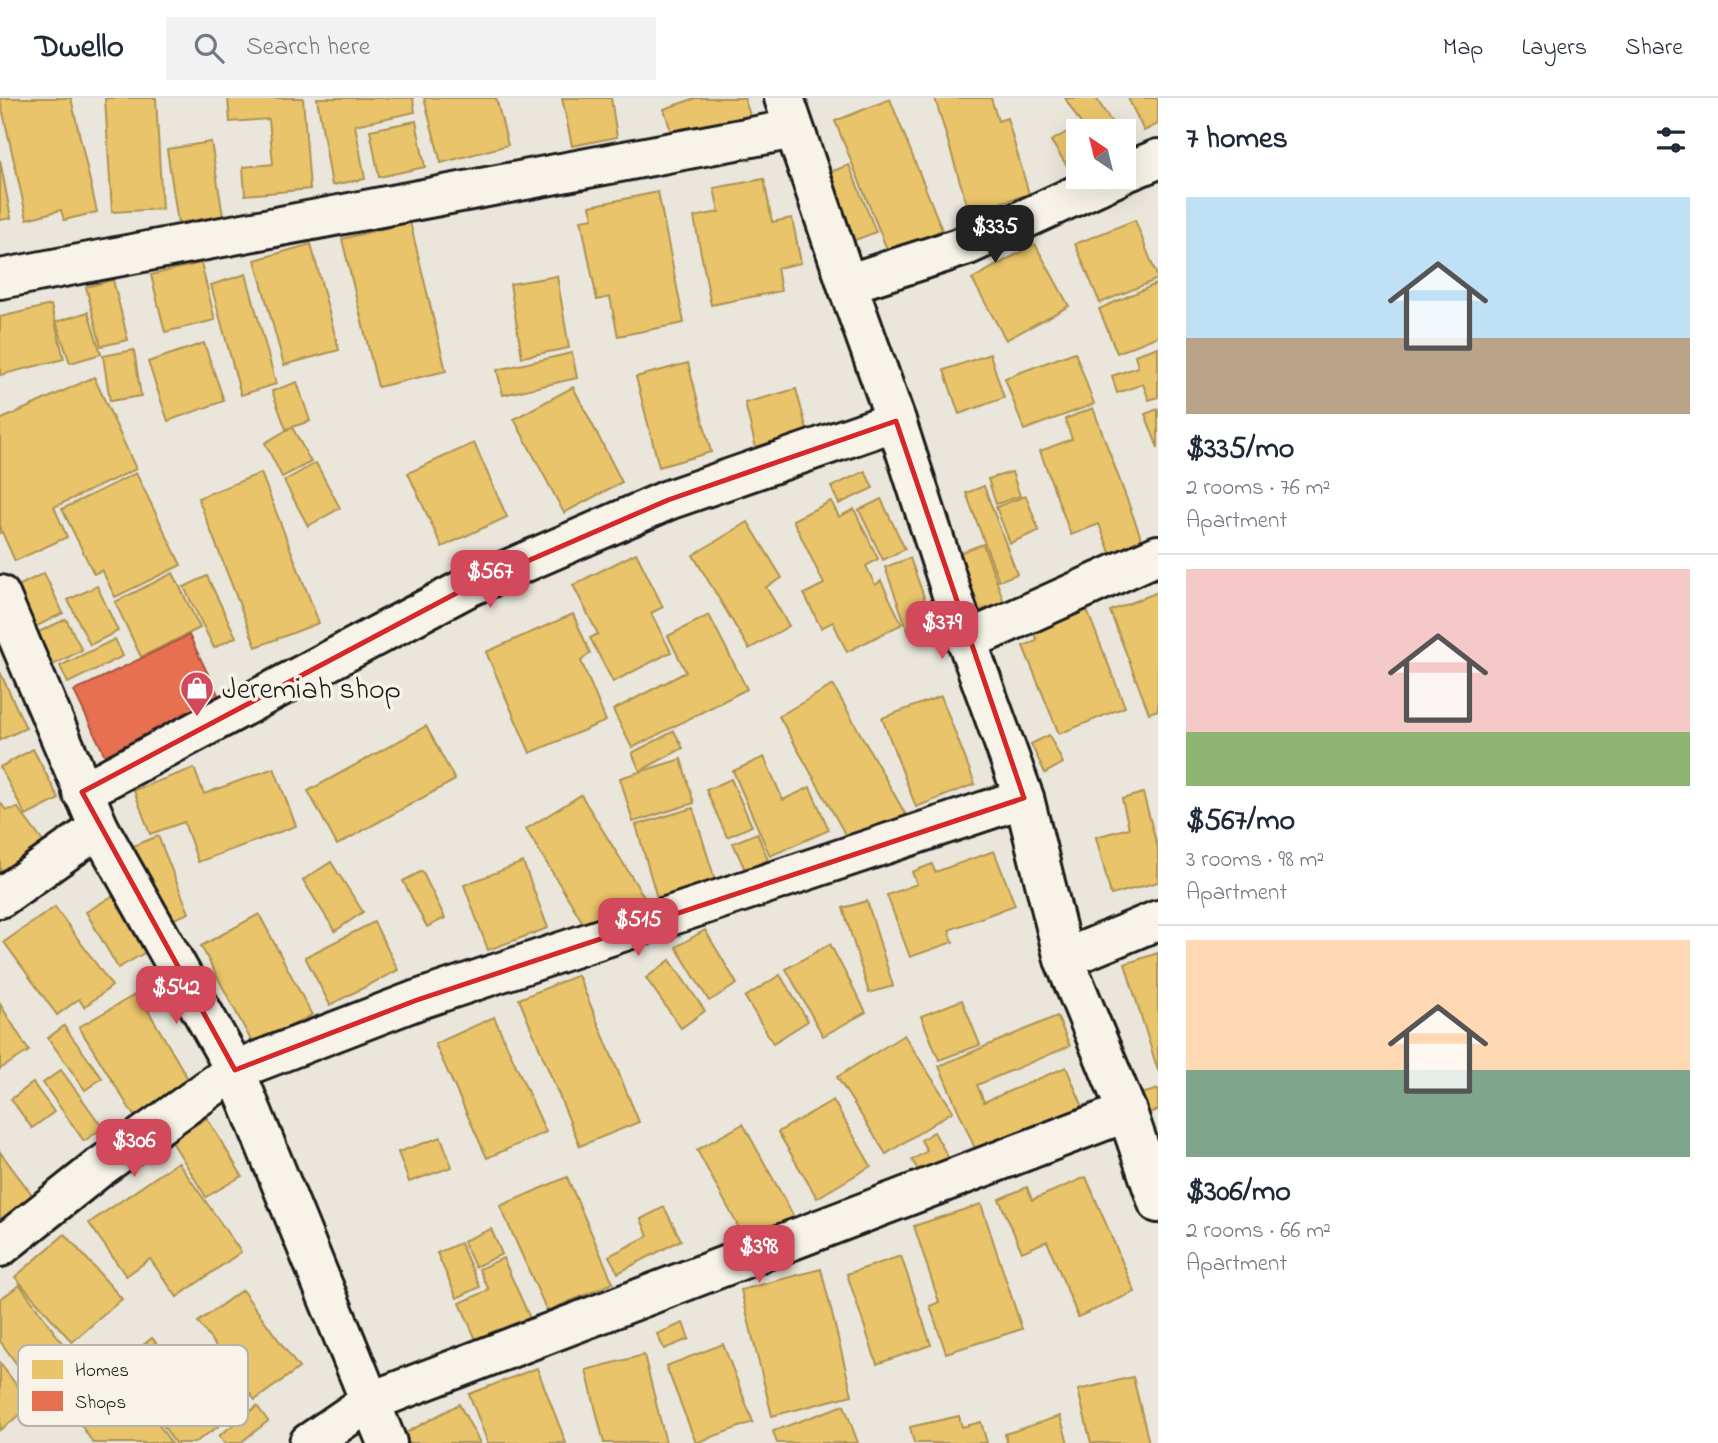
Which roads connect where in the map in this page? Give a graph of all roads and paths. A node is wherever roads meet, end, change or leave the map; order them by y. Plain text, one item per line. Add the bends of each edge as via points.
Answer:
1 (789, 113) edge
2 (1158, 159) edge
3 (1136, 168) edge
4 (1090, 189) edge
5 (0, 279) edge
6 (847, 285) junction
7 (896, 421) junction
8 (1158, 555) edge
9 (0, 594) edge
10 (967, 641) junction
11 (82, 792) junction
12 (1024, 798) junction
13 (99, 828) junction
14 (0, 898) edge
15 (1158, 920) edge
16 (1064, 959) junction
17 (235, 1070) junction
18 (1127, 1112) junction
19 (1158, 1203) edge
20 (0, 1247) edge
21 (369, 1402) junction
22 (309, 1443) edge
23 (387, 1443) edge

1 - 5 street
1 - 6 street
2 - 3 street
4 - 6 street via 968,245
6 - 7 street
7 - 10 street
7 - 11 street via 668,500 468,587
8 - 10 street
9 - 11 street
10 - 12 street
11 - 13 street
12 - 16 street
12 - 17 street via 417,1000
13 - 14 street
13 - 17 street
15 - 16 street
16 - 18 street
17 - 20 street via 99,1168
17 - 21 street
18 - 19 street
18 - 21 street
21 - 22 street
21 - 23 street

